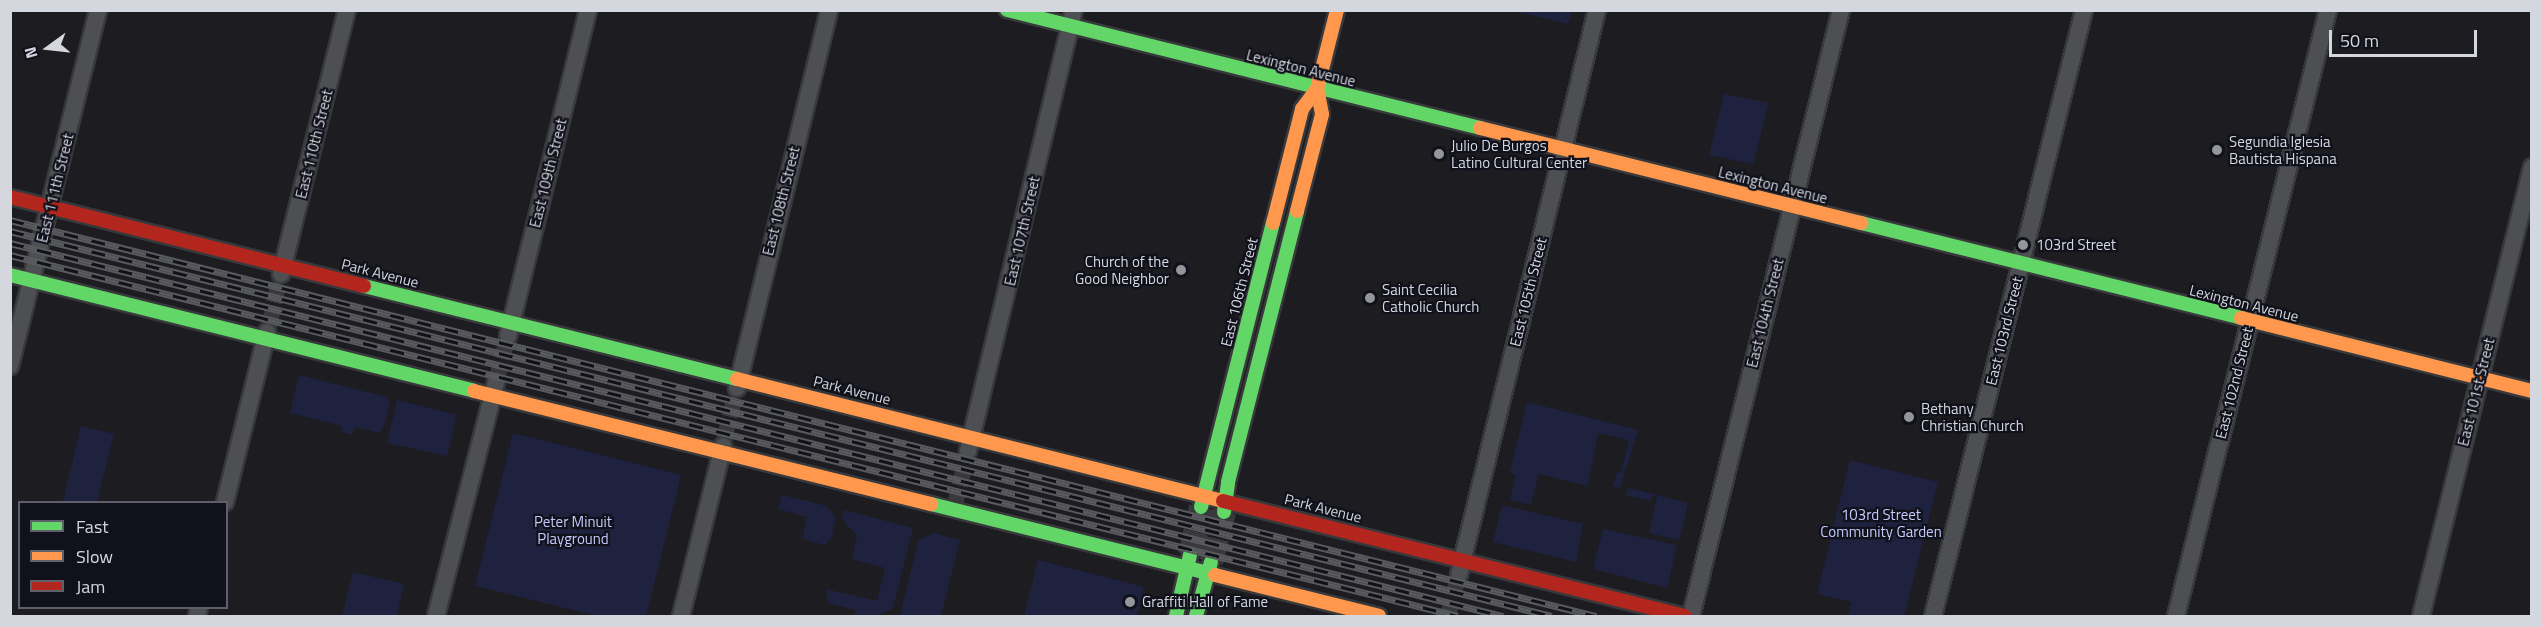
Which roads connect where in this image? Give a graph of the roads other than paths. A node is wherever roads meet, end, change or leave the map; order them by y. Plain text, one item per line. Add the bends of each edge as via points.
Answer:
1 (98, 10) edge
2 (347, 10) edge
3 (588, 10) edge
4 (829, 10) edge
5 (1007, 10) edge
6 (1337, 10) edge
7 (1598, 10) edge
8 (1841, 10) edge
9 (2084, 10) edge
10 (2328, 10) edge
11 (1071, 18) edge
12 (1317, 89) junction
13 (1562, 150) junction
14 (2532, 168) edge
15 (10, 197) edge
16 (1792, 206) junction
17 (50, 207) junction
18 (2021, 263) junction
19 (282, 272) junction
20 (10, 275) edge
21 (31, 280) junction
22 (2250, 322) junction
23 (509, 330) junction
24 (267, 332) junction
25 (10, 366) edge
26 (2479, 378) junction
27 (737, 386) junction
28 (494, 388) junction
29 (2532, 391) edge
30 (970, 444) junction
31 (723, 446) junction
32 (225, 501) edge
33 (1203, 501) junction
34 (1225, 506) junction
35 (1190, 555) tunnel mouth
36 (1460, 567) junction
37 (1209, 568) junction
38 (1187, 569) junction
39 (436, 616) edge
40 (681, 616) edge
41 (1176, 616) edge
42 (1196, 616) edge
43 (1379, 616) edge
44 (1685, 616) edge
45 (1691, 616) edge
46 (1933, 616) edge
47 (2176, 616) edge
48 (2421, 616) edge

1 - 17 street, East 111th Street
2 - 19 street, East 110th Street
3 - 23 street, East 109th Street
4 - 27 street, East 108th Street
5 - 11 main road, Lexington Avenue
6 - 12 main road, East 106th Street
7 - 13 street, East 105th Street
8 - 16 street, East 104th Street
9 - 18 street, East 103rd Street
10 - 22 street, East 102nd Street
11 - 12 main road, Lexington Avenue
11 - 30 street, East 107th Street
12 - 13 main road, Lexington Avenue
12 - 33 main road, East 106th Street via 1302,109
12 - 34 main road, East 106th Street via 1322,114
13 - 16 main road, Lexington Avenue
13 - 36 street, East 105th Street
14 - 26 street, East 101st Street
15 - 17 main road, Park Avenue
16 - 18 main road, Lexington Avenue
16 - 45 street, East 104th Street
17 - 19 main road, Park Avenue
17 - 21 street, East 111th Street
18 - 22 main road, Lexington Avenue
18 - 46 street, East 103rd Street
19 - 23 main road, Park Avenue
20 - 21 main road
21 - 24 main road
21 - 25 street, East 111th Street
22 - 26 main road, Lexington Avenue
22 - 47 street, East 102nd Street
23 - 27 main road, Park Avenue
24 - 28 main road
24 - 32 street
26 - 29 main road, Lexington Avenue
26 - 48 street, East 101st Street
27 - 30 main road, Park Avenue
28 - 31 main road
28 - 39 street
30 - 33 main road, Park Avenue
31 - 38 main road
31 - 40 street
33 - 34 main road, Park Avenue
34 - 36 main road, Park Avenue
35 - 38 main road
36 - 44 main road, Park Avenue
37 - 38 main road
37 - 42 main road
37 - 43 main road
38 - 41 main road

